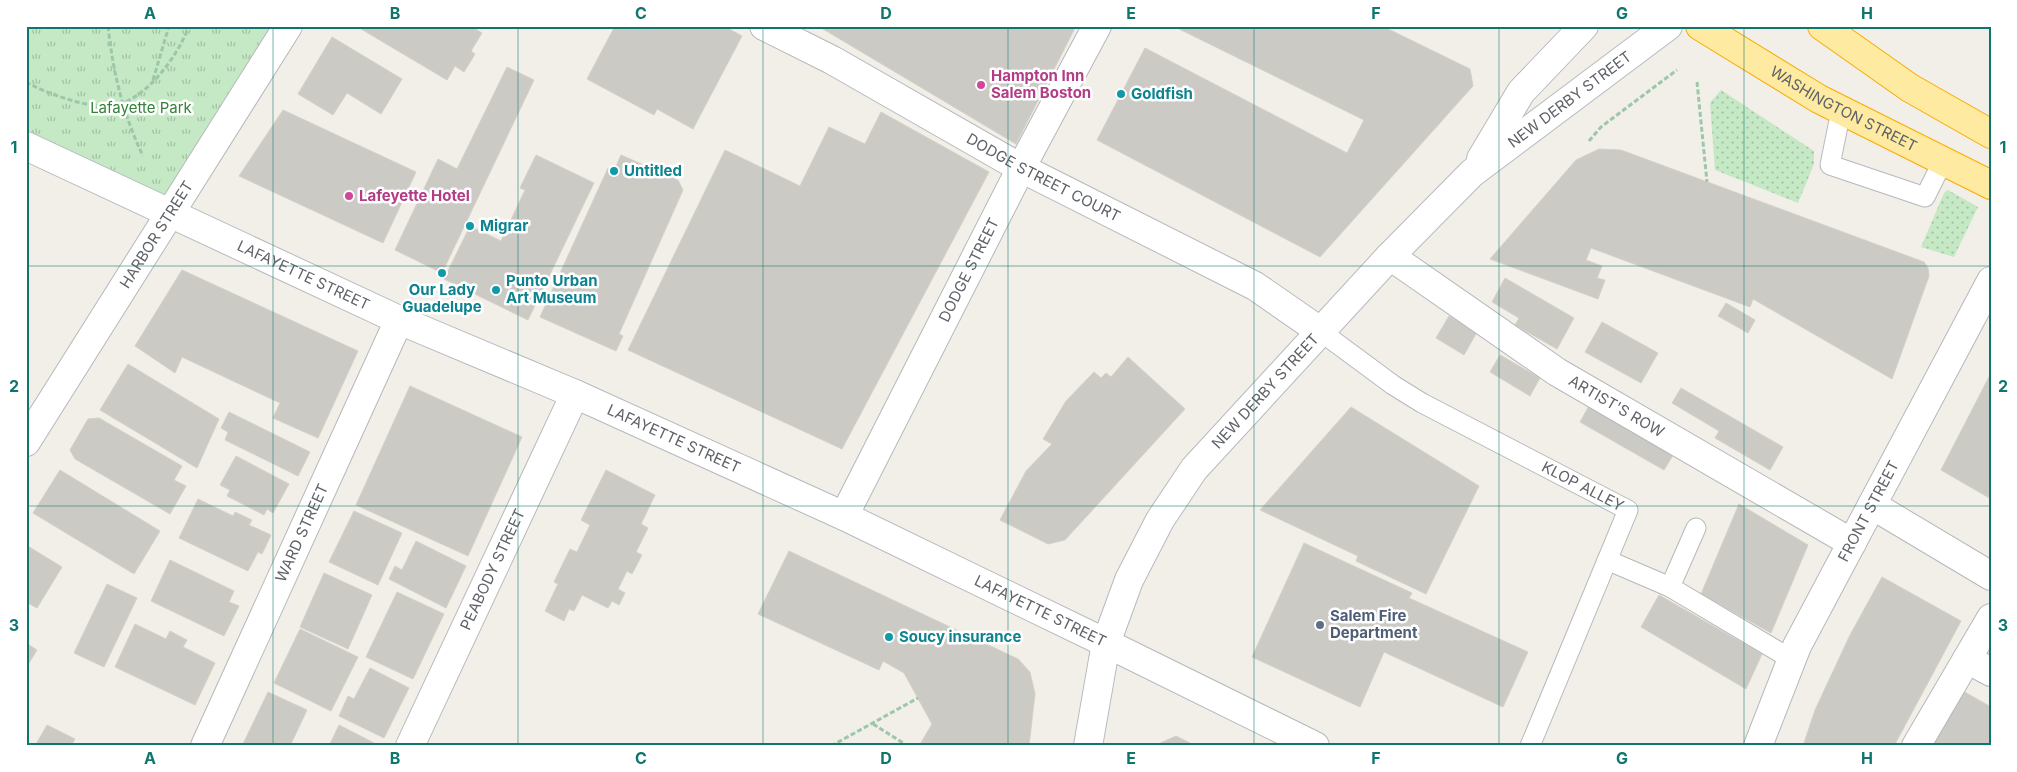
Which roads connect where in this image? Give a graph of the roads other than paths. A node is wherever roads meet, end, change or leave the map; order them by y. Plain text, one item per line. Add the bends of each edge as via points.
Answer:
1 (288, 26) edge
2 (764, 26) edge
3 (1098, 26) edge
4 (1584, 26) edge
5 (1668, 26) edge
6 (1700, 26) edge
7 (1822, 26) edge
8 (1841, 110) junction
9 (1991, 134) edge
10 (26, 146) edge
11 (1943, 161) junction
12 (1021, 168) junction
13 (1472, 173) junction
14 (1991, 185) edge
15 (170, 212) junction
16 (1390, 256) junction
17 (1991, 281) edge
18 (399, 320) junction
19 (1320, 331) junction
20 (575, 394) junction
21 (26, 442) edge
22 (1872, 504) junction
23 (844, 516) junction
24 (1696, 528) dead end
25 (1852, 543) junction
26 (1607, 560) junction
27 (1991, 576) edge
28 (1670, 587) junction
29 (1991, 618) edge
30 (1106, 643) junction
31 (1791, 659) junction
32 (1967, 659) junction
33 (1991, 672) edge
34 (205, 746) edge
35 (410, 746) edge
36 (1088, 746) edge
37 (1315, 746) edge
38 (1530, 746) edge
39 (1758, 746) edge
40 (1916, 746) edge

1 - 15 street, HARBOR STREET via 210,154
2 - 12 street, DODGE STREET COURT via 832,60
3 - 12 street, DODGE STREET
4 - 13 street, NEW DERBY STREET via 1521,92
5 - 13 street, NEW DERBY STREET
6 - 8 highway, WASHINGTON STREET
7 - 9 highway via 1910,88
8 - 11 highway, WASHINGTON STREET
8 - 11 lane via 1830,165 1925,197
10 - 15 street, LAFAYETTE STREET
11 - 14 highway, WASHINGTON STREET
12 - 19 street, DODGE STREET COURT via 1255,286
12 - 23 street, DODGE STREET
13 - 16 street, NEW DERBY STREET
15 - 18 street, LAFAYETTE STREET
15 - 21 street, HARBOR STREET
16 - 19 street, NEW DERBY STREET
16 - 25 street, ARTIST'S ROW via 1556,372
17 - 22 street, FRONT STREET
18 - 20 street, LAFAYETTE STREET
18 - 34 street, WARD STREET
19 - 26 lane, KLOP ALLEY via 1422,403 1628,510
19 - 30 street, NEW DERBY STREET via 1194,469 1160,520 1138,563
20 - 23 street, LAFAYETTE STREET
20 - 35 street, PEABODY STREET
22 - 25 street, FRONT STREET
22 - 27 street
23 - 30 street, LAFAYETTE STREET
24 - 28 lane
25 - 31 street, FRONT STREET
26 - 28 lane
26 - 38 lane, KLOP ALLEY
28 - 31 lane
29 - 32 street
30 - 36 street, NEW DERBY STREET
30 - 37 street, LAFAYETTE STREET
31 - 39 street, FRONT STREET
32 - 33 street
32 - 40 street

